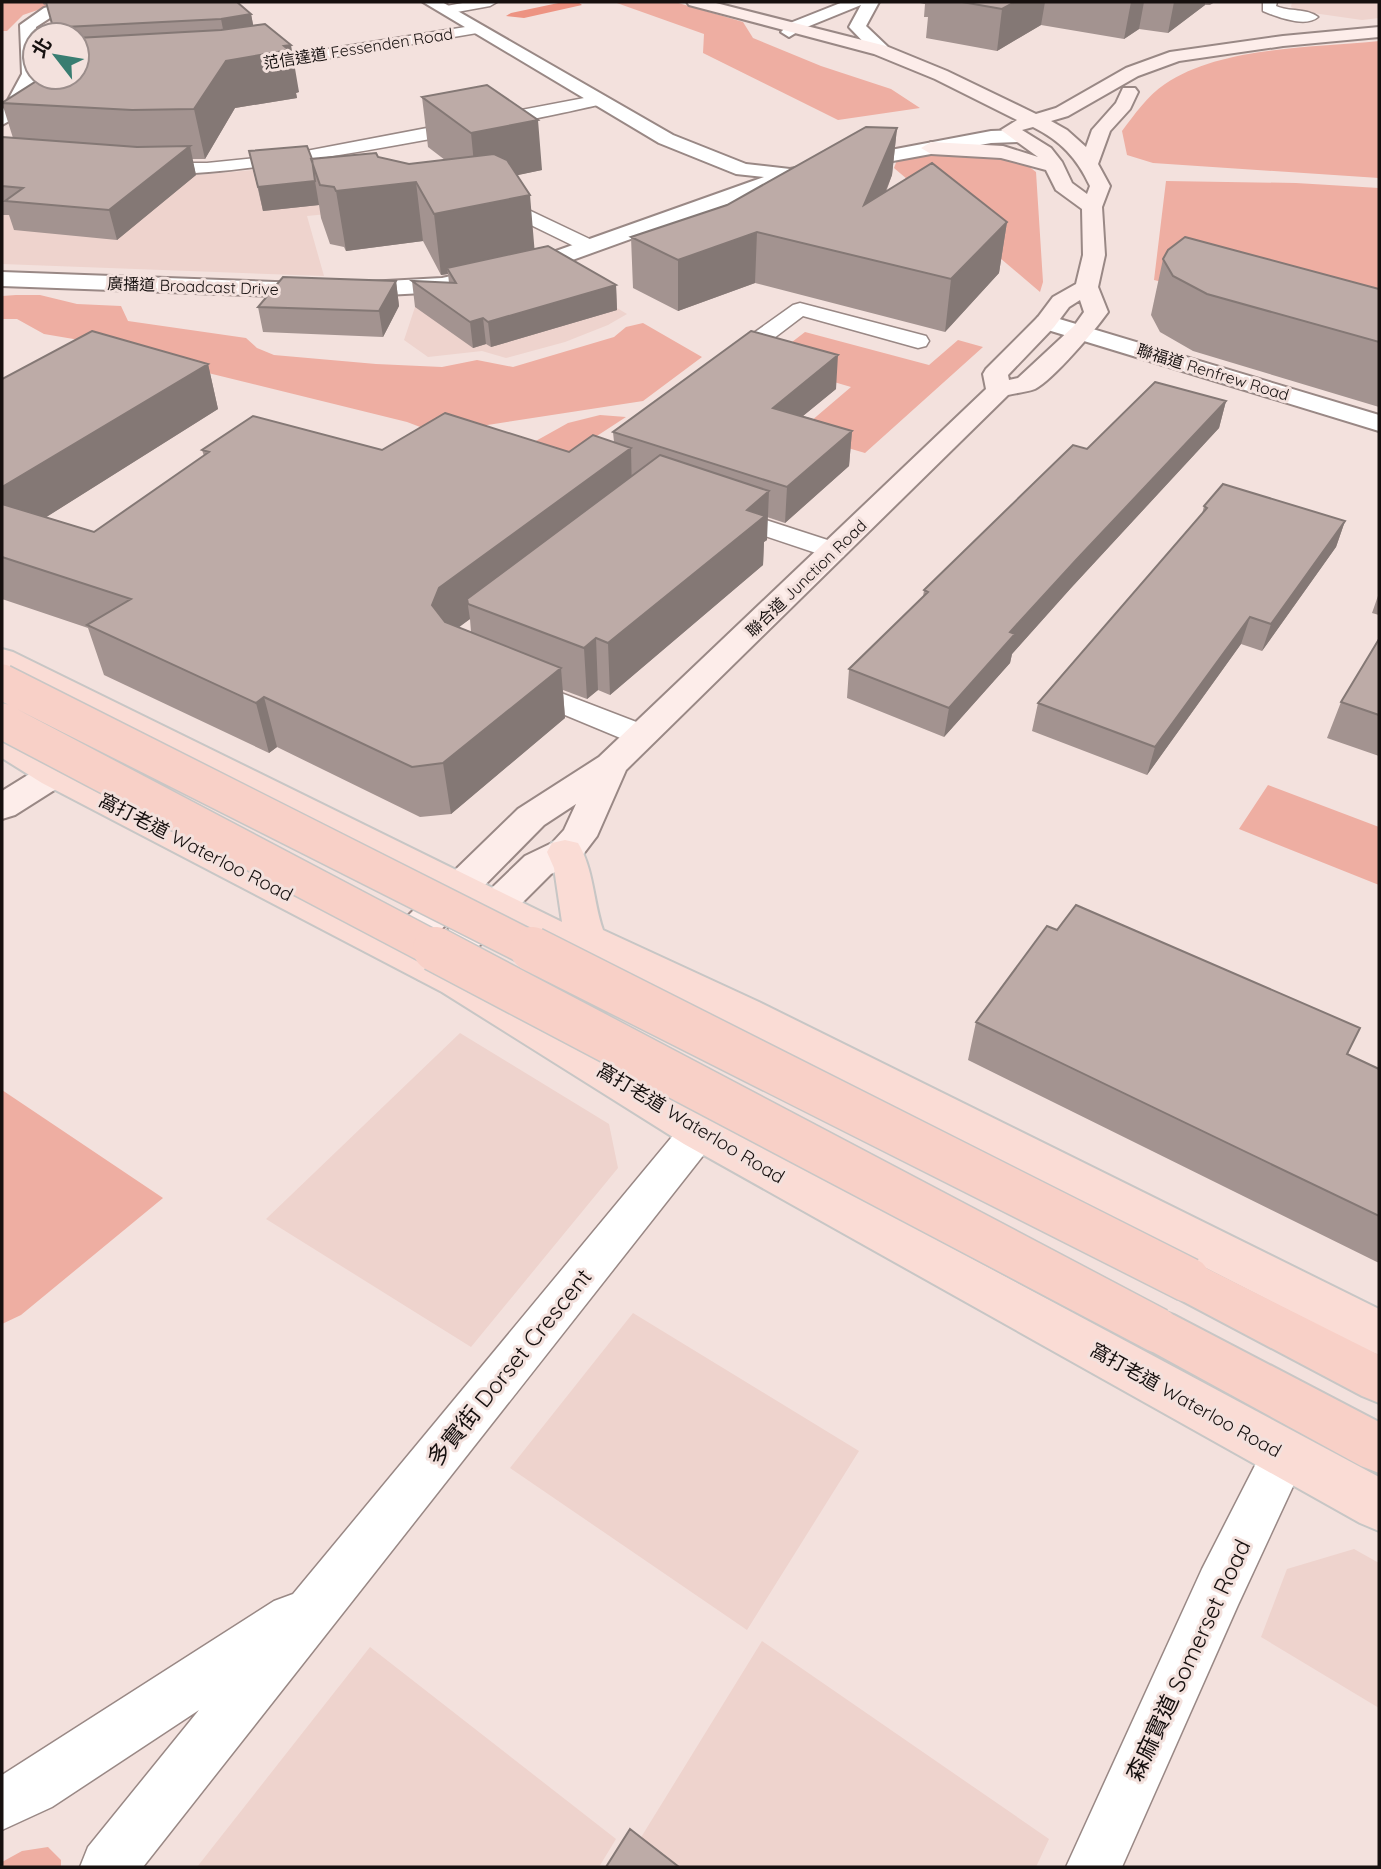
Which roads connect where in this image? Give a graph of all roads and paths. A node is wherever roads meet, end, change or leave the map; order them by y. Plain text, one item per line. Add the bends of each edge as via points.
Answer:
1 (83, 2) edge
2 (489, 2) edge
3 (695, 2) edge
4 (856, 2) edge
5 (871, 2) edge
6 (1270, 2) edge
7 (439, 6) edge
8 (1311, 17) dead end
9 (478, 29) junction
10 (793, 29) junction
11 (1379, 32) edge
12 (881, 50) junction
13 (1205, 54) junction
14 (230, 69) edge
15 (1102, 89) junction
16 (1129, 92) junction
17 (1021, 94) dead end
18 (1050, 96) dead end
19 (600, 100) junction
20 (965, 104) junction
21 (2, 120) edge
22 (1043, 126) junction
23 (1006, 134) junction
24 (931, 148) junction
25 (1090, 162) junction
26 (129, 168) edge
27 (1059, 176) junction
28 (745, 180) junction
29 (493, 199) edge
30 (1092, 207) junction
31 (589, 246) junction
32 (2, 279) edge
33 (1087, 287) junction
34 (1046, 322) junction
35 (1082, 331) junction
36 (918, 341) dead end
37 (713, 373) edge
38 (999, 390) junction
39 (1379, 423) edge
40 (706, 508) edge
41 (834, 551) junction
42 (2, 659) edge
43 (501, 679) edge
44 (2, 682) edge
45 (80, 698) junction
46 (131, 725) junction
47 (641, 735) junction
48 (3, 740) edge
49 (611, 765) junction
50 (54, 775) junction
51 (2, 807) edge
52 (565, 852) junction
53 (458, 888) junction
54 (497, 907) junction
55 (587, 939) junction
56 (397, 950) junction
57 (432, 969) junction
58 (745, 1013) junction
59 (657, 1104) junction
60 (699, 1132) junction
61 (1379, 1333) edge
62 (1379, 1380) edge
63 (1379, 1448) edge
64 (1285, 1454) junction
65 (1379, 1505) edge
66 (318, 1602) junction
67 (2, 1803) edge
68 (108, 1867) edge
69 (1094, 1867) edge

1 - 21 street via 50,11 27,25 31,74 36,81
2 - 7 street
3 - 10 main road
4 - 10 street
5 - 12 street via 857,27
6 - 8 street via 1268,8 1281,14
7 - 9 street
9 - 14 street, 范信達道 Fessenden Road
9 - 19 street
10 - 12 main road
10 - 20 main road via 871,59
11 - 13 main road
12 - 20 main road
13 - 15 main road via 1153,63
13 - 16 main road via 1150,76
15 - 18 main road
15 - 22 main road
16 - 22 main road via 1075,122
16 - 25 main road via 1124,105 1101,130
17 - 20 main road
19 - 26 street via 285,160 207,168
19 - 28 street
20 - 22 main road
20 - 23 main road
20 - 24 main road via 953,134
22 - 23 main road
22 - 25 main road via 1078,147
23 - 24 street, 廣播道 Broadcast Drive
23 - 27 main road via 1044,152
24 - 27 main road via 1003,152 1038,163
24 - 28 street, 廣播道 Broadcast Drive
25 - 30 main road, 聯合道 Junction Road via 1100,186
27 - 30 main road via 1063,186
28 - 31 street, 廣播道 Broadcast Drive
29 - 31 street
30 - 33 main road, 聯合道 Junction Road via 1094,255
31 - 32 street, 廣播道 Broadcast Drive via 478,279 372,291
33 - 34 main road, 聯合道 Junction Road via 1061,302
33 - 35 main road, 聯合道 Junction Road via 1096,312
34 - 35 street, 聯福道 Renfrew Road
34 - 38 main road, 聯合道 Junction Road via 995,374
35 - 38 main road, 聯合道 Junction Road via 1027,383
35 - 39 street, 聯福道 Renfrew Road
36 - 37 street via 800,309
38 - 41 main road, 聯合道 Junction Road
40 - 41 street
41 - 47 main road, 聯合道 Junction Road
42 - 45 main road
43 - 47 street
44 - 62 highway, bridge
45 - 46 main road
45 - 48 main road
46 - 50 main road
46 - 53 main road
47 - 49 main road, 聯合道 Junction Road
48 - 50 main road, 窩打老道 Waterloo Road
48 - 63 highway, 窩打老道 Waterloo Road, bridge
49 - 52 main road, 聯合道 Junction Road via 579,836
49 - 53 main road, 聯合道 Junction Road via 531,817
50 - 51 main road
50 - 56 main road, 窩打老道 Waterloo Road
52 - 54 main road, 聯合道 Junction Road via 538,865
52 - 55 main road
53 - 54 main road
53 - 56 main road, 聯合道 Junction Road
54 - 55 main road via 552,934
54 - 57 main road, 聯合道 Junction Road
55 - 58 main road
56 - 57 main road, 窩打老道 Waterloo Road
57 - 59 main road, 窩打老道 Waterloo Road
58 - 59 main road via 677,1028 659,1045
58 - 61 main road
59 - 60 main road, 窩打老道 Waterloo Road
60 - 64 main road, 窩打老道 Waterloo Road
60 - 66 street, 多實街 Dorset Crescent
64 - 65 main road, 窩打老道 Waterloo Road
64 - 69 street, 森麻實道 Somerset Road
66 - 67 street, 多實街 Dorset Crescent via 33,1788
66 - 68 street, 多實街 Dorset Crescent

